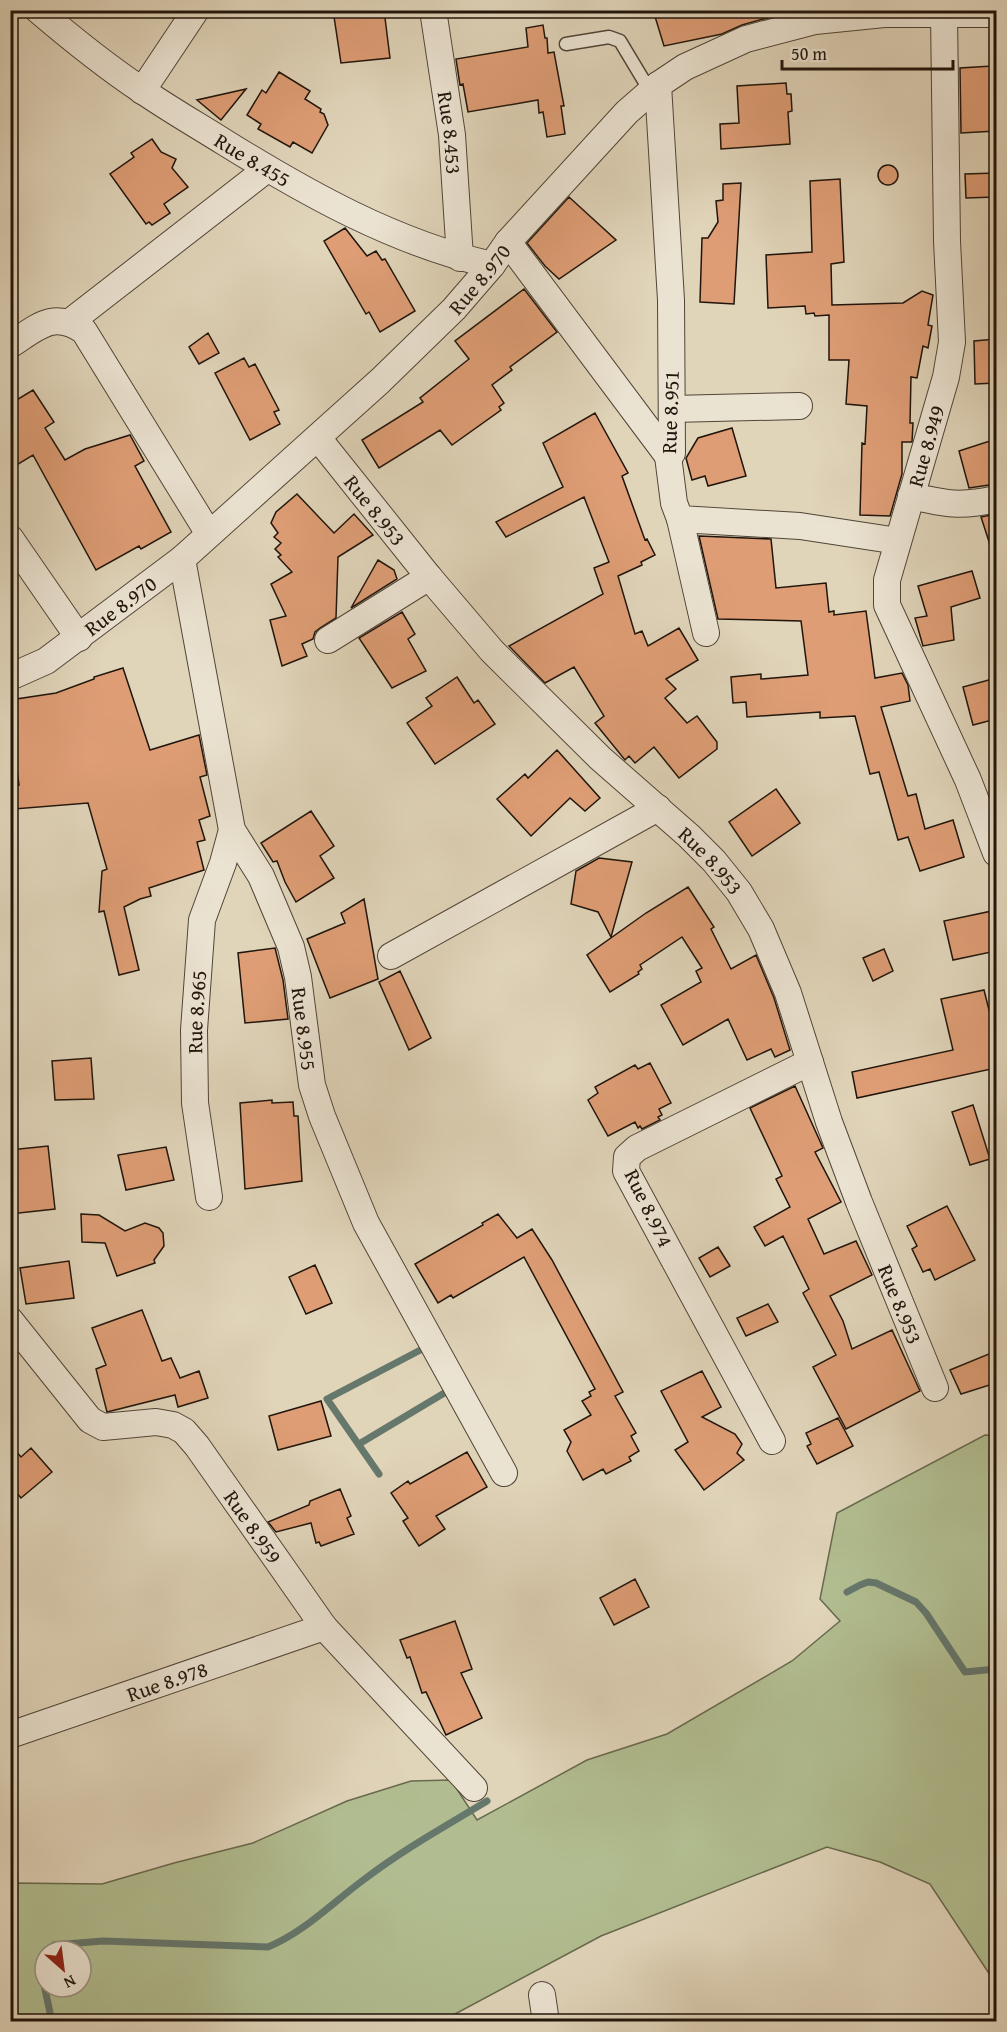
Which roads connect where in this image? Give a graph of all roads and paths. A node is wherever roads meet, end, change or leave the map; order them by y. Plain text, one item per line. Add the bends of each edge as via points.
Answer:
1 (38, 10) edge
2 (196, 10) edge
3 (433, 10) edge
4 (883, 12) edge
5 (944, 14) junction
6 (996, 14) edge
7 (566, 44) dead end
8 (654, 88) junction
9 (142, 91) junction
10 (267, 169) junction
11 (508, 242) junction
12 (460, 258) junction
13 (492, 265) junction
14 (70, 322) junction
15 (10, 345) edge
16 (799, 406) dead end
17 (672, 409) junction
18 (318, 438) junction
19 (668, 456) junction
20 (911, 496) junction
21 (996, 499) edge
22 (680, 519) junction
23 (209, 534) junction
24 (10, 538) edge
25 (898, 541) junction
26 (182, 559) junction
27 (429, 577) junction
28 (706, 633) dead end
29 (79, 638) junction
30 (328, 640) dead end
31 (10, 677) edge
32 (658, 808) junction
33 (231, 830) junction
34 (996, 853) edge
35 (391, 956) dead end
36 (810, 1062) junction
37 (209, 1197) dead end
38 (10, 1320) edge
39 (935, 1388) dead end
40 (772, 1441) dead end
41 (504, 1473) dead end
42 (324, 1627) junction
43 (10, 1735) edge
44 (474, 1788) dead end
45 (542, 1995) dead end
46 (546, 2022) edge

1 - 9 street, Rue 8.455
2 - 9 street
3 - 12 street, Rue 8.453 via 452,135
4 - 5 street, Rue 8.970
4 - 8 street, Rue 8.970 via 815,21 746,39 685,67
5 - 6 street, Rue 8.970
5 - 20 street, Rue 8.949 via 952,342 946,377
7 - 8 lane via 609,37 620,41
8 - 11 street, Rue 8.970 via 627,112
8 - 17 street, Rue 8.951 via 670,300
9 - 10 street, Rue 8.455
10 - 12 street, Rue 8.455 via 355,217
10 - 14 street
11 - 13 street, Rue 8.970
11 - 19 street
12 - 13 street, Rue 8.455
13 - 18 street, Rue 8.970 via 454,309
14 - 15 street via 42,325
14 - 23 street via 84,331
16 - 17 street
17 - 19 street, Rue 8.951 via 672,453
18 - 23 street, Rue 8.970
18 - 27 street, Rue 8.953
19 - 22 street, Rue 8.951
20 - 21 street via 971,505
20 - 25 street, Rue 8.949
22 - 25 street via 800,525
22 - 28 street, Rue 8.951
23 - 26 street, Rue 8.970
24 - 29 street
25 - 34 street, Rue 8.949 via 887,580 887,605 968,780
26 - 29 street, Rue 8.970
26 - 33 street, Rue 8.955
27 - 30 street
27 - 32 street, Rue 8.953 via 492,651 600,758
29 - 31 street, Rue 8.970 via 46,661
32 - 35 street
32 - 36 street, Rue 8.953 via 714,861 745,901 788,993
33 - 37 street, Rue 8.965 via 202,920 194,1030 195,1103
33 - 41 street, Rue 8.955 via 261,876 291,947 312,1085 366,1223
36 - 39 street, Rue 8.953 via 859,1202
36 - 40 street, Rue 8.974 via 637,1148 627,1157 626,1171
38 - 42 street, Rue 8.959 via 90,1420 103,1427 156,1422 184,1431
42 - 43 street, Rue 8.978
42 - 44 street, Rue 8.959
45 - 46 street

